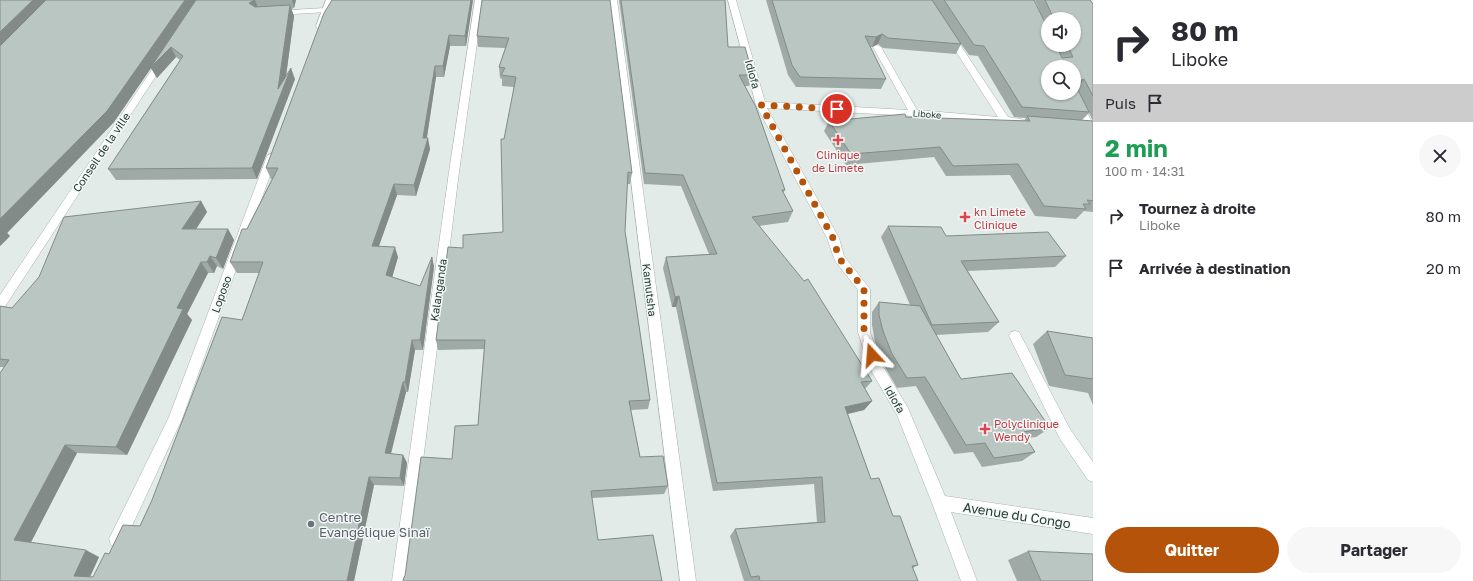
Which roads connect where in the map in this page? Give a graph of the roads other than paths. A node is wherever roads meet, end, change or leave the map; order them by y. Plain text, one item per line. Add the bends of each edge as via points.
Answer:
1 (479, 0) edge
2 (613, 0) edge
3 (730, 1) edge
4 (328, 5) edge
5 (266, 13) edge
6 (944, 27) edge
7 (315, 39) edge
8 (877, 47) edge
9 (167, 53) edge
10 (1076, 100) edge
11 (761, 105) junction
12 (914, 113) junction
13 (1005, 120) junction
14 (1028, 122) edge
15 (1088, 128) edge
16 (277, 141) edge
17 (0, 305) edge
18 (1015, 336) dead end
19 (1093, 475) edge
20 (940, 503) junction
21 (1093, 526) edge
22 (110, 553) edge
23 (400, 581) edge
24 (688, 581) edge
25 (969, 581) edge

1 - 23 street, Kalanganda
2 - 24 street, Kamutsha
3 - 11 street, Idiofa
4 - 5 street
4 - 7 street
6 - 13 street
8 - 12 street
9 - 17 street, Conseil de la ville
10 - 15 street
11 - 12 street, Liboke
11 - 20 street, Idiofa via 833,238 839,258 864,289 864,332 876,367 903,412
12 - 13 street, Liboke
13 - 14 street, Liboke
16 - 22 street, Loposo via 175,419
18 - 19 street via 1065,434
20 - 21 street, Avenue du Congo
20 - 25 street, Idiofa

